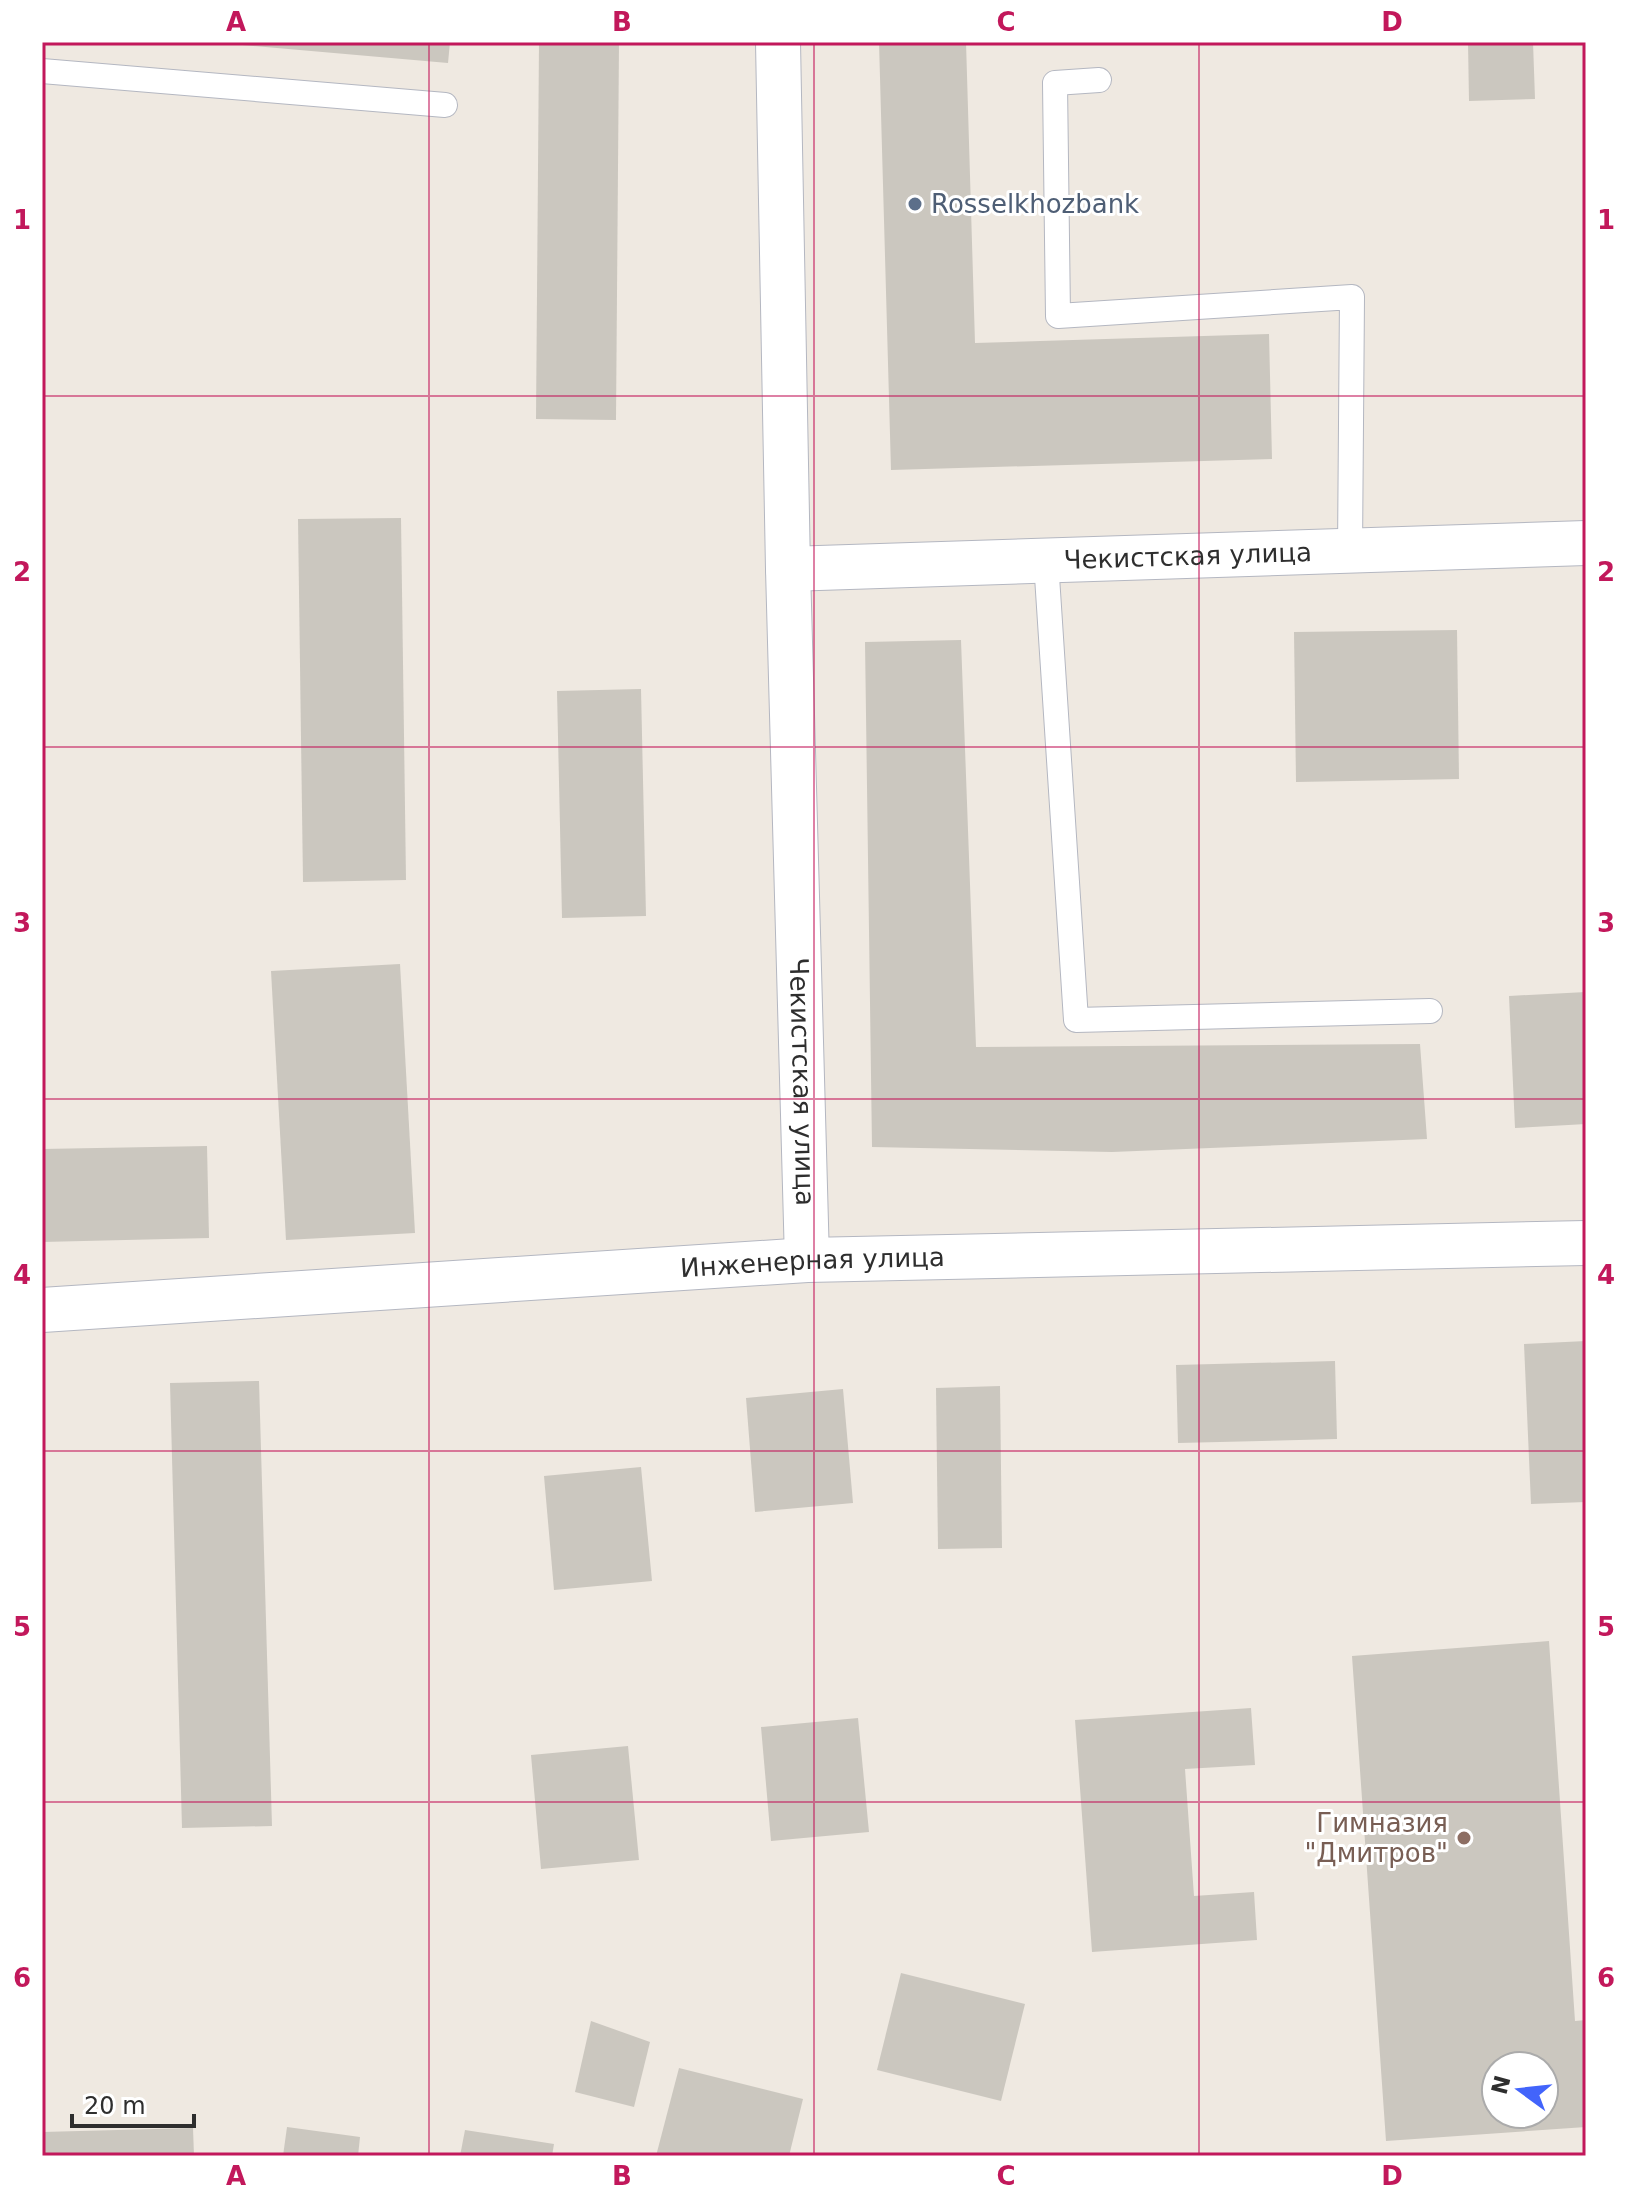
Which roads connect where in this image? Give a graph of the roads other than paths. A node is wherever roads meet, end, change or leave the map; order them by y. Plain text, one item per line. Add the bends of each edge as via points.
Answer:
1 (778, 42) edge
2 (42, 71) edge
3 (1099, 80) dead end
4 (445, 105) dead end
5 (1586, 543) edge
6 (1350, 551) junction
7 (1046, 561) junction
8 (788, 569) junction
9 (1430, 1011) dead end
10 (1586, 1243) edge
11 (807, 1260) junction
12 (42, 1310) edge

1 - 8 street, Чекистская улица
2 - 4 lane
3 - 6 lane via 1055,83 1058,316 1352,297
5 - 6 street, Чекистская улица
6 - 7 street, Чекистская улица
7 - 8 street, Чекистская улица
7 - 9 lane via 1076,1020
8 - 11 street, Чекистская улица
10 - 11 street, Инженерная улица
11 - 12 street, Инженерная улица

